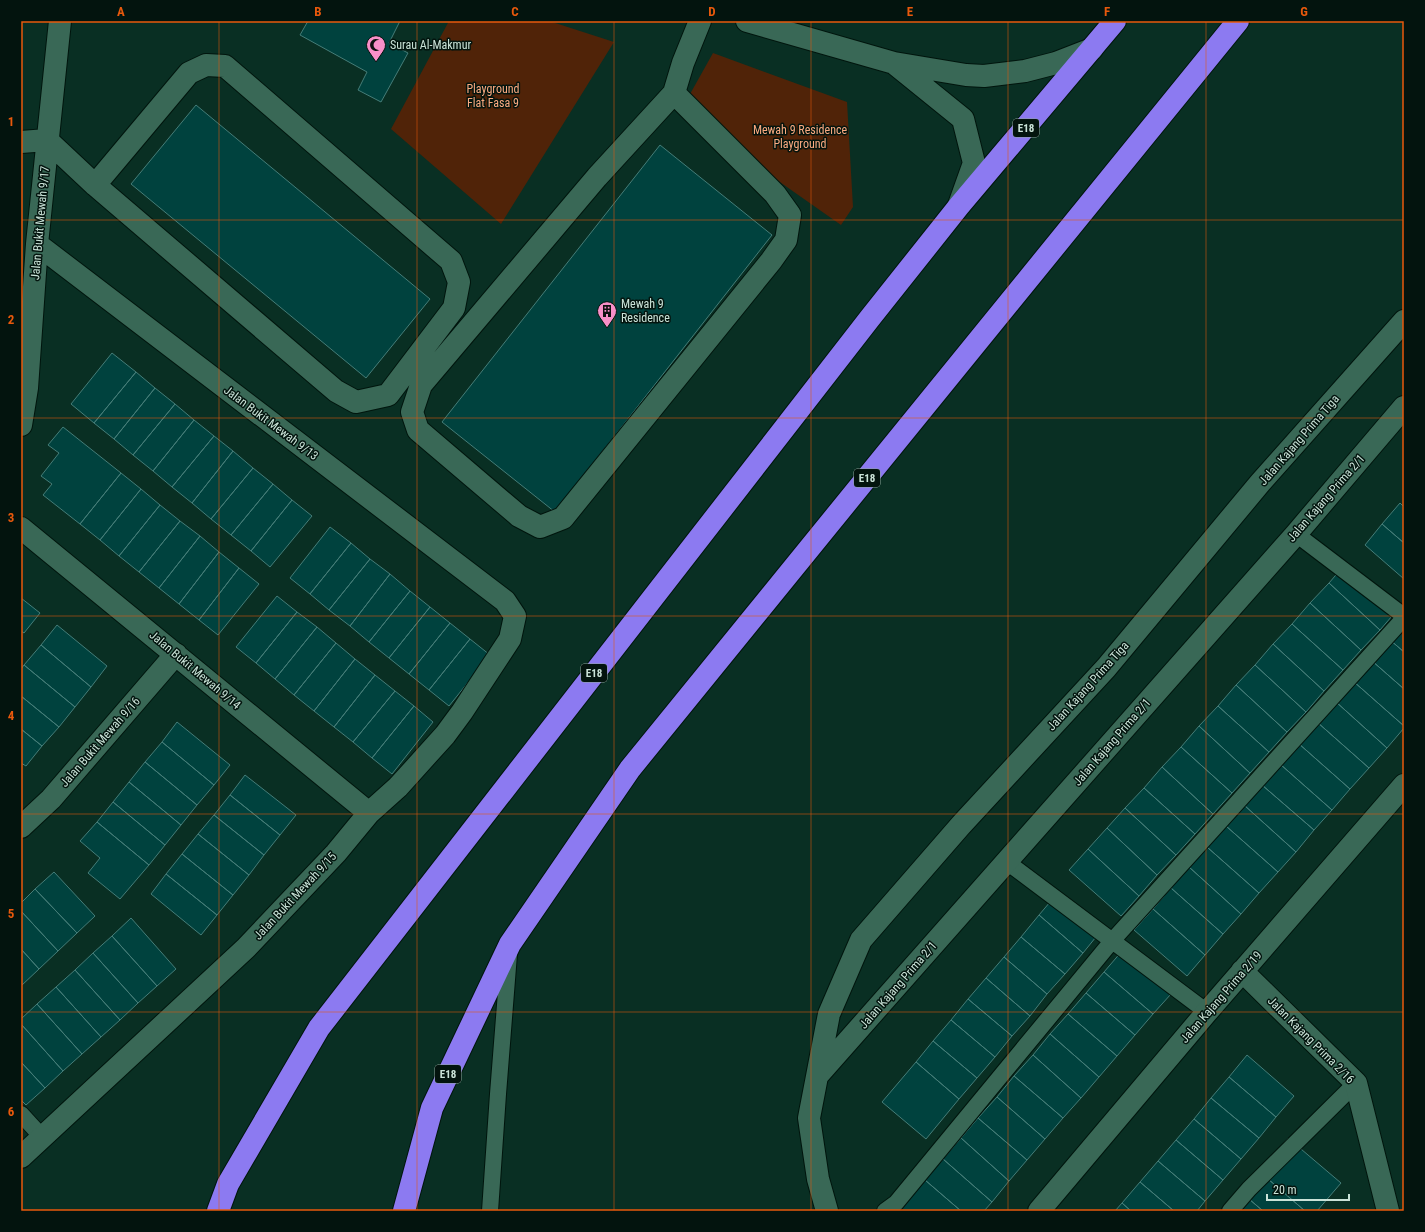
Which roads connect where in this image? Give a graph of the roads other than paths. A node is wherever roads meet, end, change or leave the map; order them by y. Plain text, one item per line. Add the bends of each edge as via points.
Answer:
1 (60, 21) edge
2 (700, 21) edge
3 (747, 21) edge
4 (1115, 21) edge
5 (1238, 21) edge
6 (1092, 49) junction
7 (894, 63) junction
8 (674, 93) junction
9 (47, 140) junction
10 (21, 142) edge
11 (95, 185) junction
12 (959, 206) junction
13 (38, 244) junction
14 (1404, 321) edge
15 (1404, 407) edge
16 (21, 425) edge
17 (21, 528) edge
18 (1296, 534) junction
19 (505, 601) joint
20 (1404, 617) edge
21 (176, 654) junction
22 (1404, 784) edge
23 (369, 813) junction
24 (21, 827) edge
25 (1007, 862) junction
26 (1112, 941) junction
27 (510, 944) junction
28 (1242, 971) junction
29 (1207, 1012) junction
30 (818, 1075) junction
31 (1356, 1083) junction
32 (21, 1114) edge
33 (42, 1137) junction
34 (21, 1157) edge
35 (1384, 1208) edge
36 (218, 1211) edge
37 (404, 1211) edge
38 (490, 1211) edge
39 (827, 1211) edge
40 (885, 1211) edge
41 (1040, 1211) edge
42 (1230, 1211) edge

1 - 9 street, Jalan Bukit Mewah 9/17
2 - 8 street
3 - 7 street
4 - 6 highway, E18
5 - 27 highway, E18 via 630,769
6 - 7 street via 1056,63 1025,71 984,76
6 - 12 highway, E18
7 - 12 street via 963,119 974,163
8 - 8 street via 775,194 790,215 786,240 772,261 562,518 540,527 519,516 418,430 412,412 421,385 597,177
9 - 10 street
9 - 11 street
9 - 13 street, Jalan Bukit Mewah 9/17
11 - 11 street via 336,391 356,402 388,395 454,308 459,282 451,261 225,66 206,65 189,73
12 - 36 highway, E18 via 319,1028 228,1184
13 - 16 street, Jalan Bukit Mewah 9/17 via 27,388
13 - 19 street, Jalan Bukit Mewah 9/13
14 - 30 street, Jalan Kajang Prima Tiga via 1260,483 1106,668 961,825 861,940 829,1014
15 - 18 street, Jalan Kajang Prima 2/1
17 - 21 street, Jalan Bukit Mewah 9/14
18 - 20 lane
18 - 25 street, Jalan Kajang Prima 2/1
19 - 23 street, Jalan Bukit Mewah 9/15 via 515,616 510,639 445,734 398,788
20 - 26 lane
21 - 23 street, Jalan Bukit Mewah 9/14
21 - 24 street, Jalan Bukit Mewah 9/16 via 51,799
22 - 28 street, Jalan Kajang Prima 2/19
23 - 33 street, Jalan Bukit Mewah 9/15 via 336,853 246,948
25 - 26 lane
25 - 30 street, Jalan Kajang Prima 2/1
26 - 29 lane
26 - 40 lane via 896,1203
27 - 37 highway, E18 via 432,1108
27 - 38 lane
28 - 29 street, Jalan Kajang Prima 2/19
28 - 31 street, Jalan Kajang Prima 2/16
29 - 41 street, Jalan Kajang Prima 2/19
30 - 39 street via 809,1118 818,1178
31 - 35 street, Jalan Kajang Prima 2/16
31 - 42 lane
32 - 33 lane
33 - 34 street, Jalan Bukit Mewah 9/15

